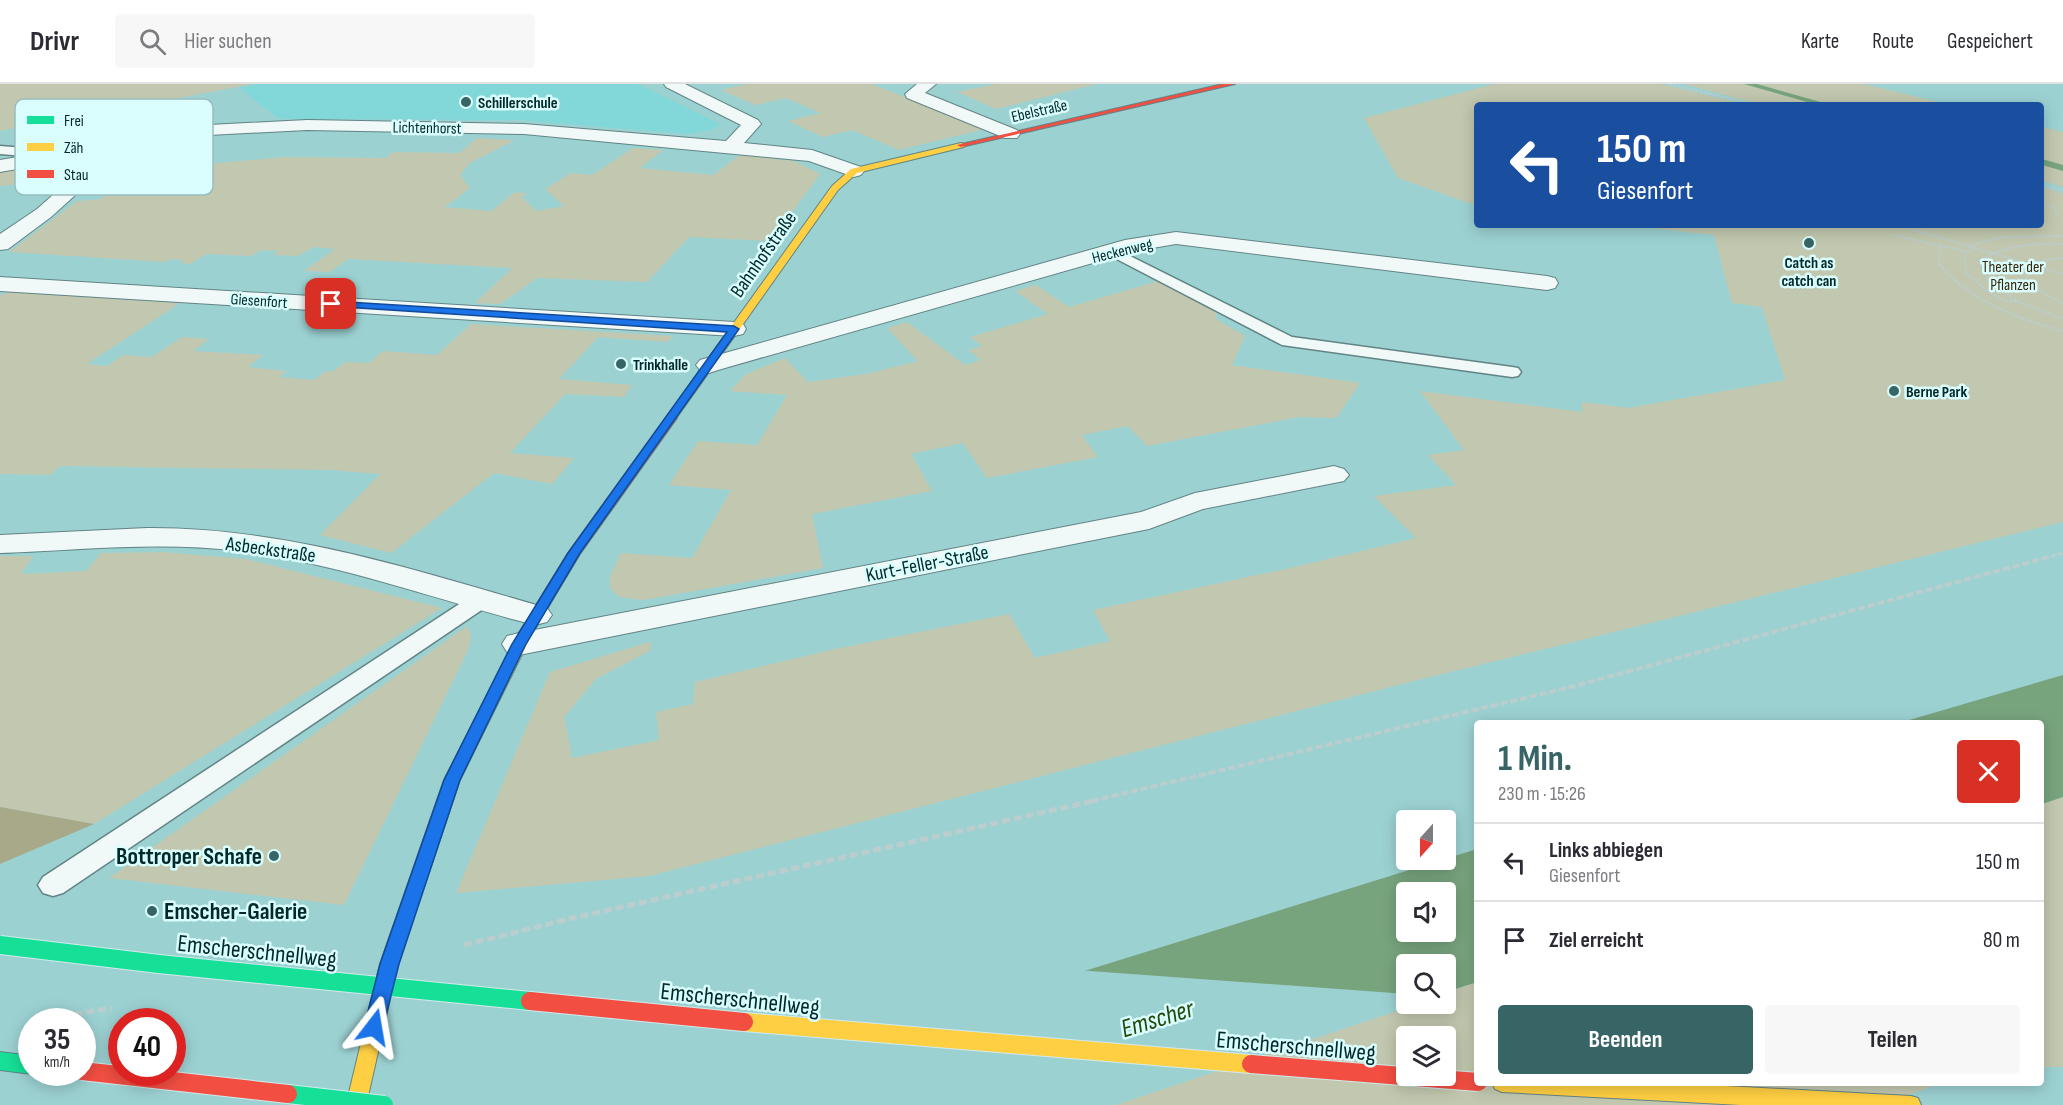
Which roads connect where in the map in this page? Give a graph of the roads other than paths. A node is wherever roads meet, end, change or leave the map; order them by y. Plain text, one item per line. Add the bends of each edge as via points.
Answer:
1 (672, 84) edge
2 (928, 84) edge
3 (1232, 84) edge
4 (213, 130) edge
5 (1011, 134) junction
6 (732, 146) junction
7 (0, 150) edge
8 (15, 151) edge
9 (15, 163) edge
10 (0, 166) edge
11 (854, 171) junction
12 (64, 195) edge
13 (0, 244) edge
14 (1112, 251) junction
15 (1547, 283) dead end
16 (0, 284) edge
17 (734, 329) junction
18 (709, 365) junction
19 (1512, 372) dead end
20 (1334, 475) dead end
21 (0, 544) edge
22 (481, 600) junction
23 (535, 615) junction
24 (519, 644) junction
25 (53, 885) dead end
26 (0, 945) edge
27 (0, 1060) edge
28 (18, 1063) edge
29 (96, 1073) edge
30 (1474, 1082) edge
31 (1558, 1086) edge
32 (356, 1105) edge
33 (384, 1105) edge
34 (1911, 1105) edge

1 - 6 street via 752,124
2 - 5 street via 913,94
3 - 5 main road, Ebelstraße
4 - 6 street, Lichtenhorst via 307,125 524,129
5 - 11 main road, Ebelstraße
6 - 11 street, Lichtenhorst via 812,156
7 - 8 lane
9 - 10 street, Lichtenhorst
11 - 17 main road, Bahnhofstraße via 835,188
12 - 13 street
14 - 15 street, Heckenweg via 1176,238
14 - 18 street, Heckenweg
14 - 19 lane via 1288,340
16 - 17 street, Giesenfort
17 - 18 main road, Bahnhofstraße
18 - 23 main road, Bahnhofstraße via 574,553
20 - 24 street, Kurt-Feller-Straße via 1195,502 1149,520
21 - 22 street, Asbeckstraße via 197,538 269,546 326,557
22 - 23 street, Asbeckstraße
22 - 25 lane
23 - 24 main road, Bahnhofstraße
24 - 32 main road, Bahnhofstraße, bridge via 452,780 389,964
26 - 30 main road, Emscherschnellweg, bridge via 856,1033
27 - 28 main road
29 - 33 main road, bridge
31 - 34 main road

